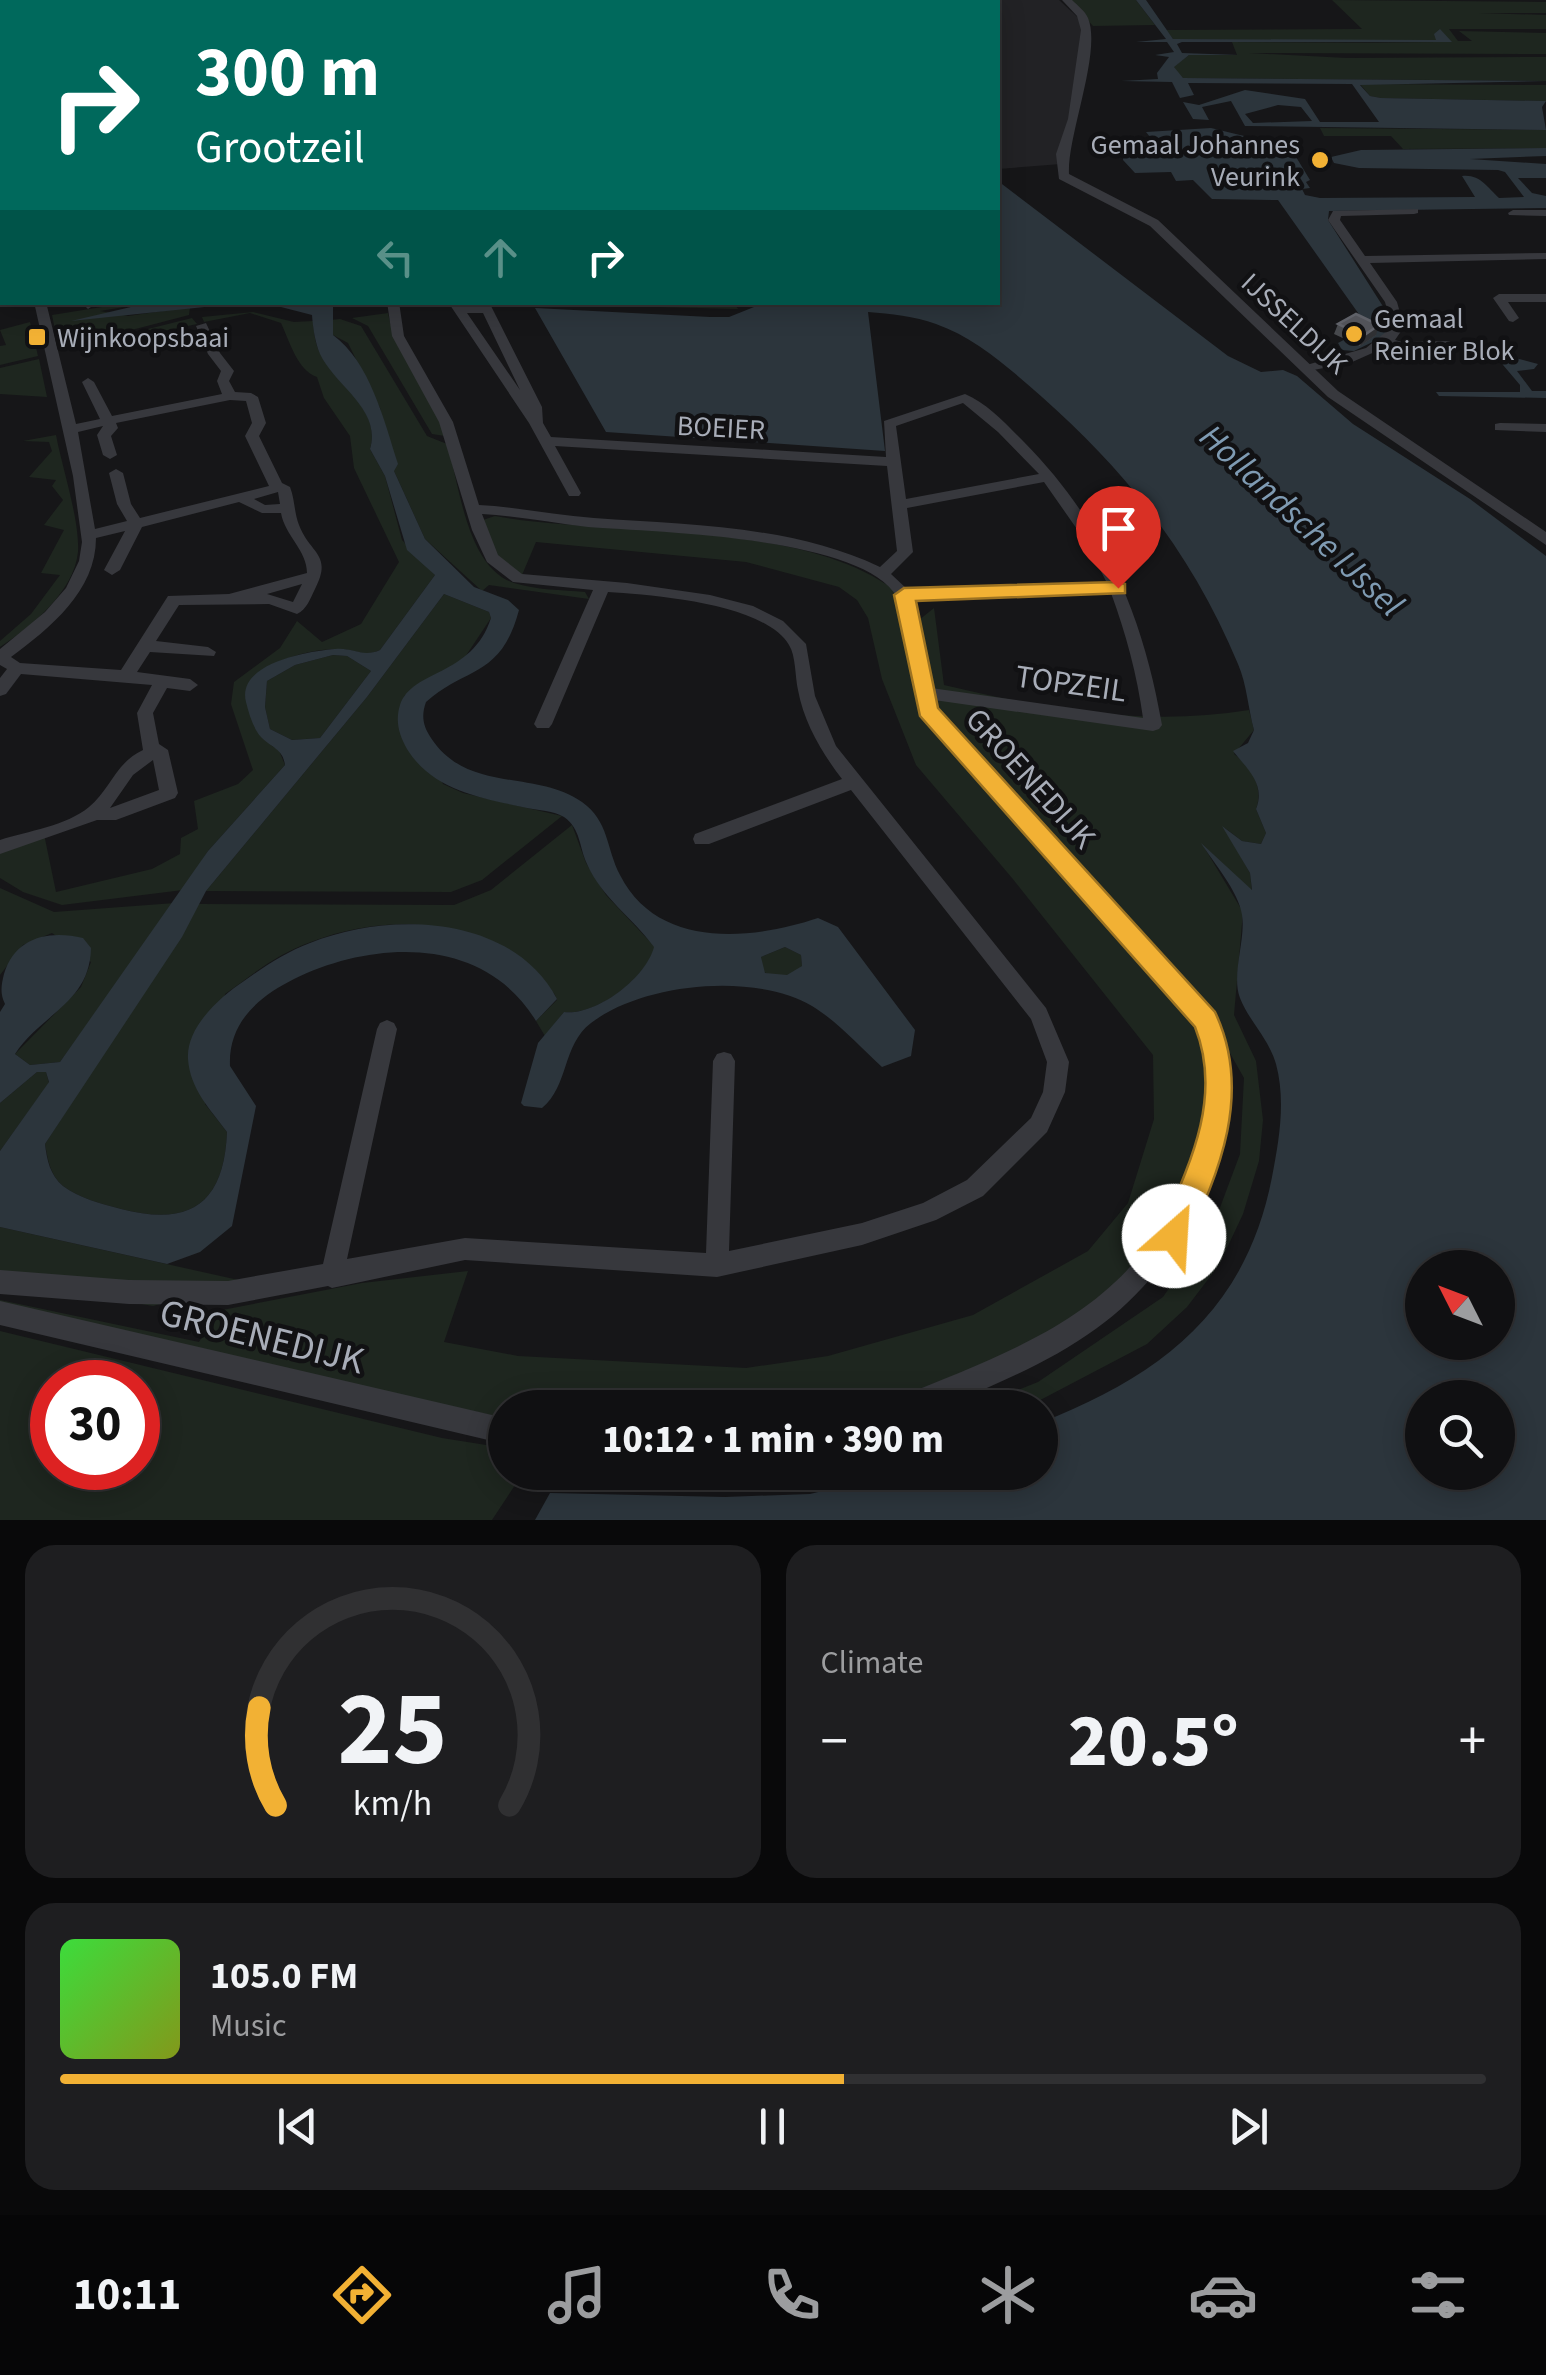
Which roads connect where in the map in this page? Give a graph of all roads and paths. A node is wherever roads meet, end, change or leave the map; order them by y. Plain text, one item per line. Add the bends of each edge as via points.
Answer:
1 (1067, 0) edge
2 (1414, 211) dead end
3 (1513, 213) dead end
4 (1546, 213) edge
5 (1546, 256) edge
6 (1360, 260) junction
7 (1546, 298) edge
8 (41, 305) edge
9 (393, 305) edge
10 (457, 306) edge
11 (1513, 318) dead end
12 (202, 326) dead end
13 (1387, 342) junction
14 (1449, 345) dead end
15 (510, 357) junction
16 (493, 362) junction
17 (1308, 370) junction
18 (88, 382) dead end
19 (230, 396) junction
20 (108, 420) junction
21 (536, 423) junction
22 (1500, 427) dead end
23 (1546, 428) edge
24 (68, 430) junction
25 (546, 441) junction
26 (110, 455) dead end
27 (894, 462) junction
28 (116, 474) dead end
29 (1047, 477) junction
30 (276, 487) junction
31 (574, 493) dead end
32 (242, 498) junction
33 (900, 505) junction
34 (289, 508) junction
35 (473, 508) junction
36 (136, 524) junction
37 (90, 535) junction
38 (1546, 540) edge
39 (112, 570) dead end
40 (882, 572) junction
41 (314, 576) junction
42 (602, 588) junction
43 (1118, 588) junction
44 (904, 595) junction
45 (234, 598) junction
46 (147, 646) junction
47 (208, 652) dead end
48 (0, 658) edge
49 (17, 668) junction
50 (126, 676) junction
51 (162, 682) junction
52 (190, 685) dead end
53 (0, 690) edge
54 (922, 692) junction
55 (543, 724) dead end
56 (152, 753) junction
57 (851, 783) junction
58 (96, 812) junction
59 (702, 840) dead end
60 (0, 847) edge
61 (387, 1028) dead end
62 (724, 1061) dead end
63 (717, 1265) junction
64 (332, 1276) junction
65 (0, 1282) edge
66 (0, 1313) edge
67 (955, 1390) edge
68 (488, 1427) edge

1 - 17 street, IJSSELDIJK via 1086,30 1063,176 1166,232
2 - 6 street via 1336,212 1334,220
3 - 4 street
5 - 6 street
6 - 13 street via 1396,312 1398,326
7 - 11 street via 1499,298
8 - 24 street
9 - 35 street via 398,336 446,422
10 - 15 street via 487,309
10 - 16 street
12 - 19 street via 228,371 223,381
13 - 14 street
13 - 17 street
15 - 16 street
15 - 21 street
16 - 21 street
17 - 38 street, IJSSELDIJK via 1374,424
18 - 20 street
19 - 20 street
19 - 30 street via 251,397 259,423 252,436
20 - 24 street
20 - 26 street
21 - 25 street
22 - 23 street
24 - 37 street
25 - 27 street, BOEIER
25 - 31 street
27 - 29 street via 890,424 965,398
27 - 33 street
28 - 36 street
29 - 33 street
29 - 43 street via 1083,523
30 - 32 street
30 - 34 street via 287,492
32 - 34 street via 262,509
32 - 36 street
33 - 40 street via 905,552
34 - 41 street via 293,532 312,556
35 - 40 street via 766,538
35 - 42 street via 481,539 505,573
36 - 37 street
36 - 39 street
37 - 48 street via 87,563 70,593
40 - 44 street
41 - 45 street
41 - 45 street via 297,609 270,599
42 - 55 street
42 - 57 street via 729,602 781,625 798,644 816,727
43 - 44 street
43 - 54 street, TOPZEIL via 1148,682 1153,725
44 - 54 street, GROENEDIJK
45 - 46 street via 174,600
46 - 47 street
46 - 50 street
48 - 49 street
49 - 50 street
49 - 53 street
50 - 51 street
51 - 52 street
51 - 56 street via 146,713
54 - 67 street, GROENEDIJK via 942,728 1206,1020 1216,1046 1220,1106 1198,1187 1174,1236 1136,1282 1086,1324
56 - 58 street via 115,782
56 - 58 street via 159,750 169,794 110,815
57 - 59 street
57 - 63 street via 1039,1014 1058,1062 1054,1092 1039,1125 975,1188 928,1212 844,1239
58 - 60 street
61 - 64 street
62 - 63 street
63 - 64 street via 465,1249
64 - 65 street via 228,1292
66 - 68 street, GROENEDIJK

